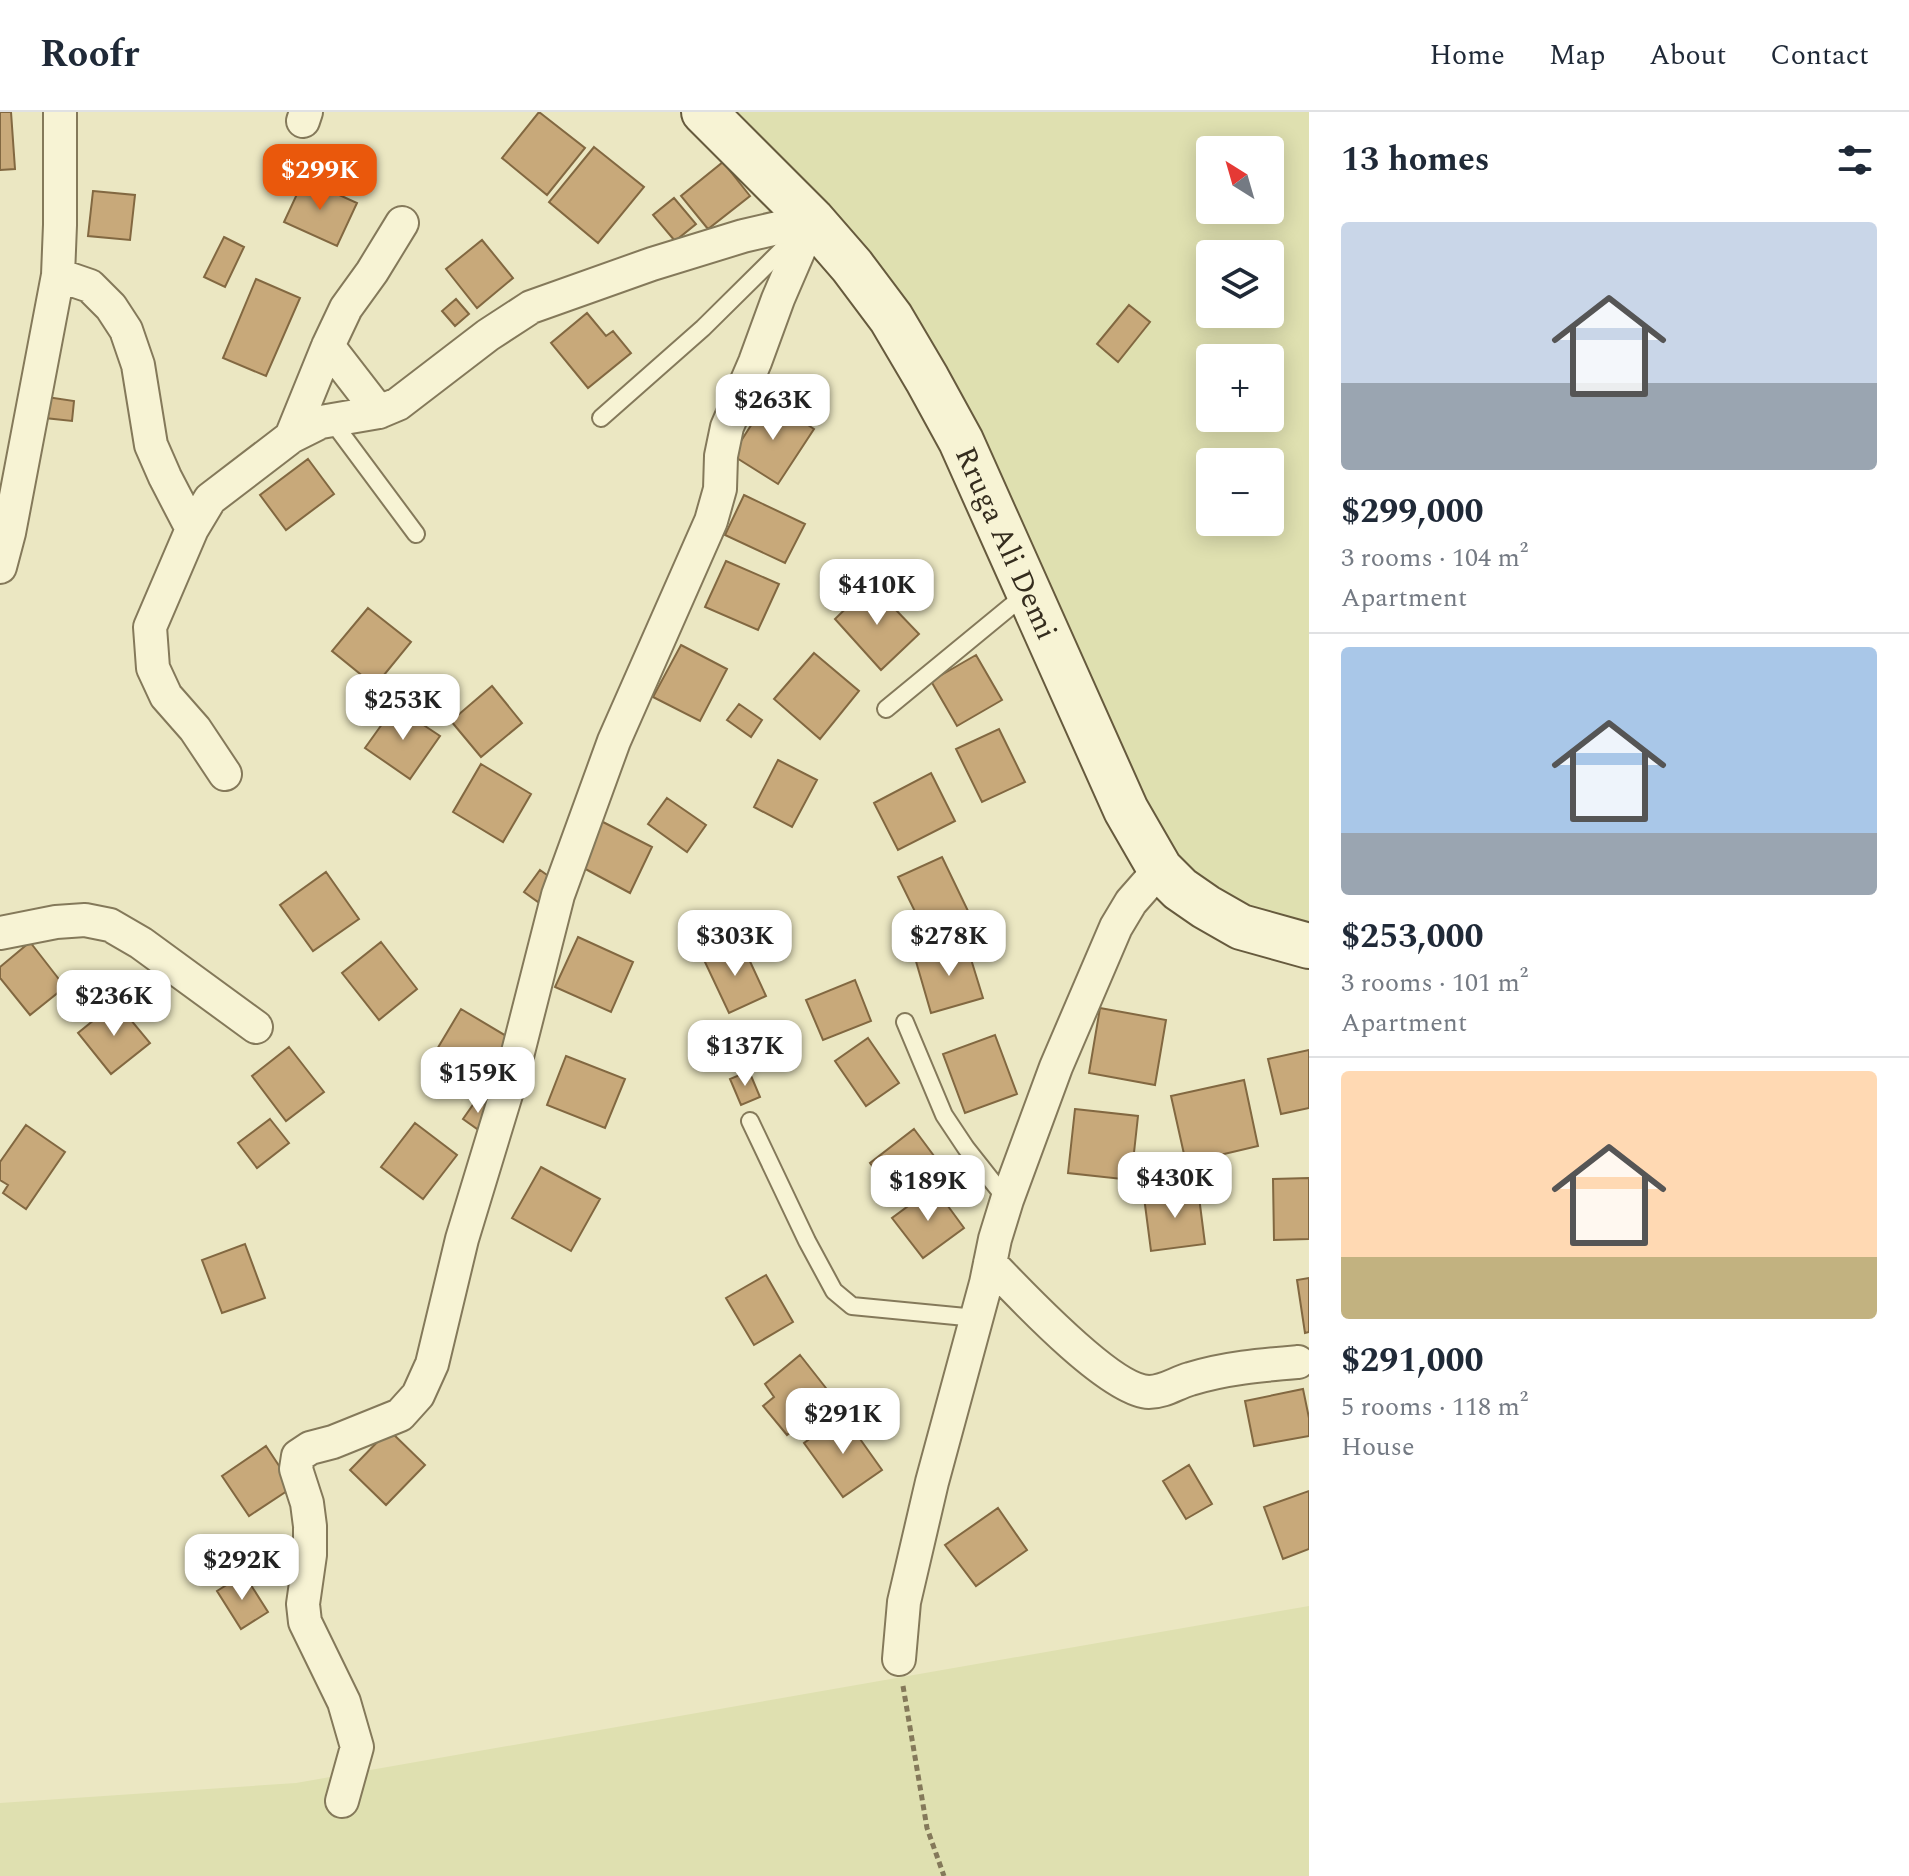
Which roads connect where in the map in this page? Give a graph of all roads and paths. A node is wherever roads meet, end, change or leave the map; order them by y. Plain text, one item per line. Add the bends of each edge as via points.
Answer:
1 (60, 112) edge
2 (704, 112) edge
3 (812, 220) junction
4 (402, 223) dead end
5 (58, 275) junction
6 (328, 346) junction
7 (379, 412) junction
8 (601, 418) dead end
9 (332, 421) junction
10 (291, 437) junction
11 (192, 529) junction
12 (416, 534) dead end
13 (0, 567) edge
14 (1029, 591) junction
15 (886, 709) dead end
16 (225, 774) dead end
17 (1160, 869) junction
18 (0, 933) edge
19 (1309, 946) edge
20 (905, 1022) dead end
21 (256, 1027) dead end
22 (750, 1121) dead end
23 (1007, 1200) junction
24 (990, 1263) junction
25 (976, 1318) junction
26 (1298, 1362) dead end
27 (899, 1659) joint
28 (342, 1801) dead end
29 (944, 1876) edge

1 - 5 street
2 - 3 main road, Rruga Ali Demi
3 - 7 street via 652,264 531,307 398,404
3 - 8 lane via 703,328
3 - 14 main road, Rruga Ali Demi via 891,318 927,379
3 - 28 street via 727,427 711,521 614,741 558,895 432,1364 418,1395 400,1415 298,1456 296,1469 310,1526 305,1622 344,1702 357,1747
4 - 6 street via 346,308
5 - 11 street via 90,286 126,330 138,365 151,445
5 - 13 street
6 - 7 street
6 - 10 street
7 - 9 street
9 - 10 street
9 - 12 lane
10 - 11 street via 210,499
11 - 16 street via 150,627 153,668 166,696
14 - 15 lane
14 - 17 main road, Rruga Ali Demi via 1126,810
17 - 19 main road, Rruga Ali Demi via 1180,889 1241,927
17 - 23 street via 1116,927
18 - 21 street via 56,922 110,925
20 - 23 lane via 944,1115
22 - 25 lane via 834,1291 852,1306
23 - 24 street
24 - 25 street
24 - 26 street via 1073,1344 1133,1389 1150,1392 1202,1376
25 - 27 street via 904,1602
27 - 29 path via 927,1828

